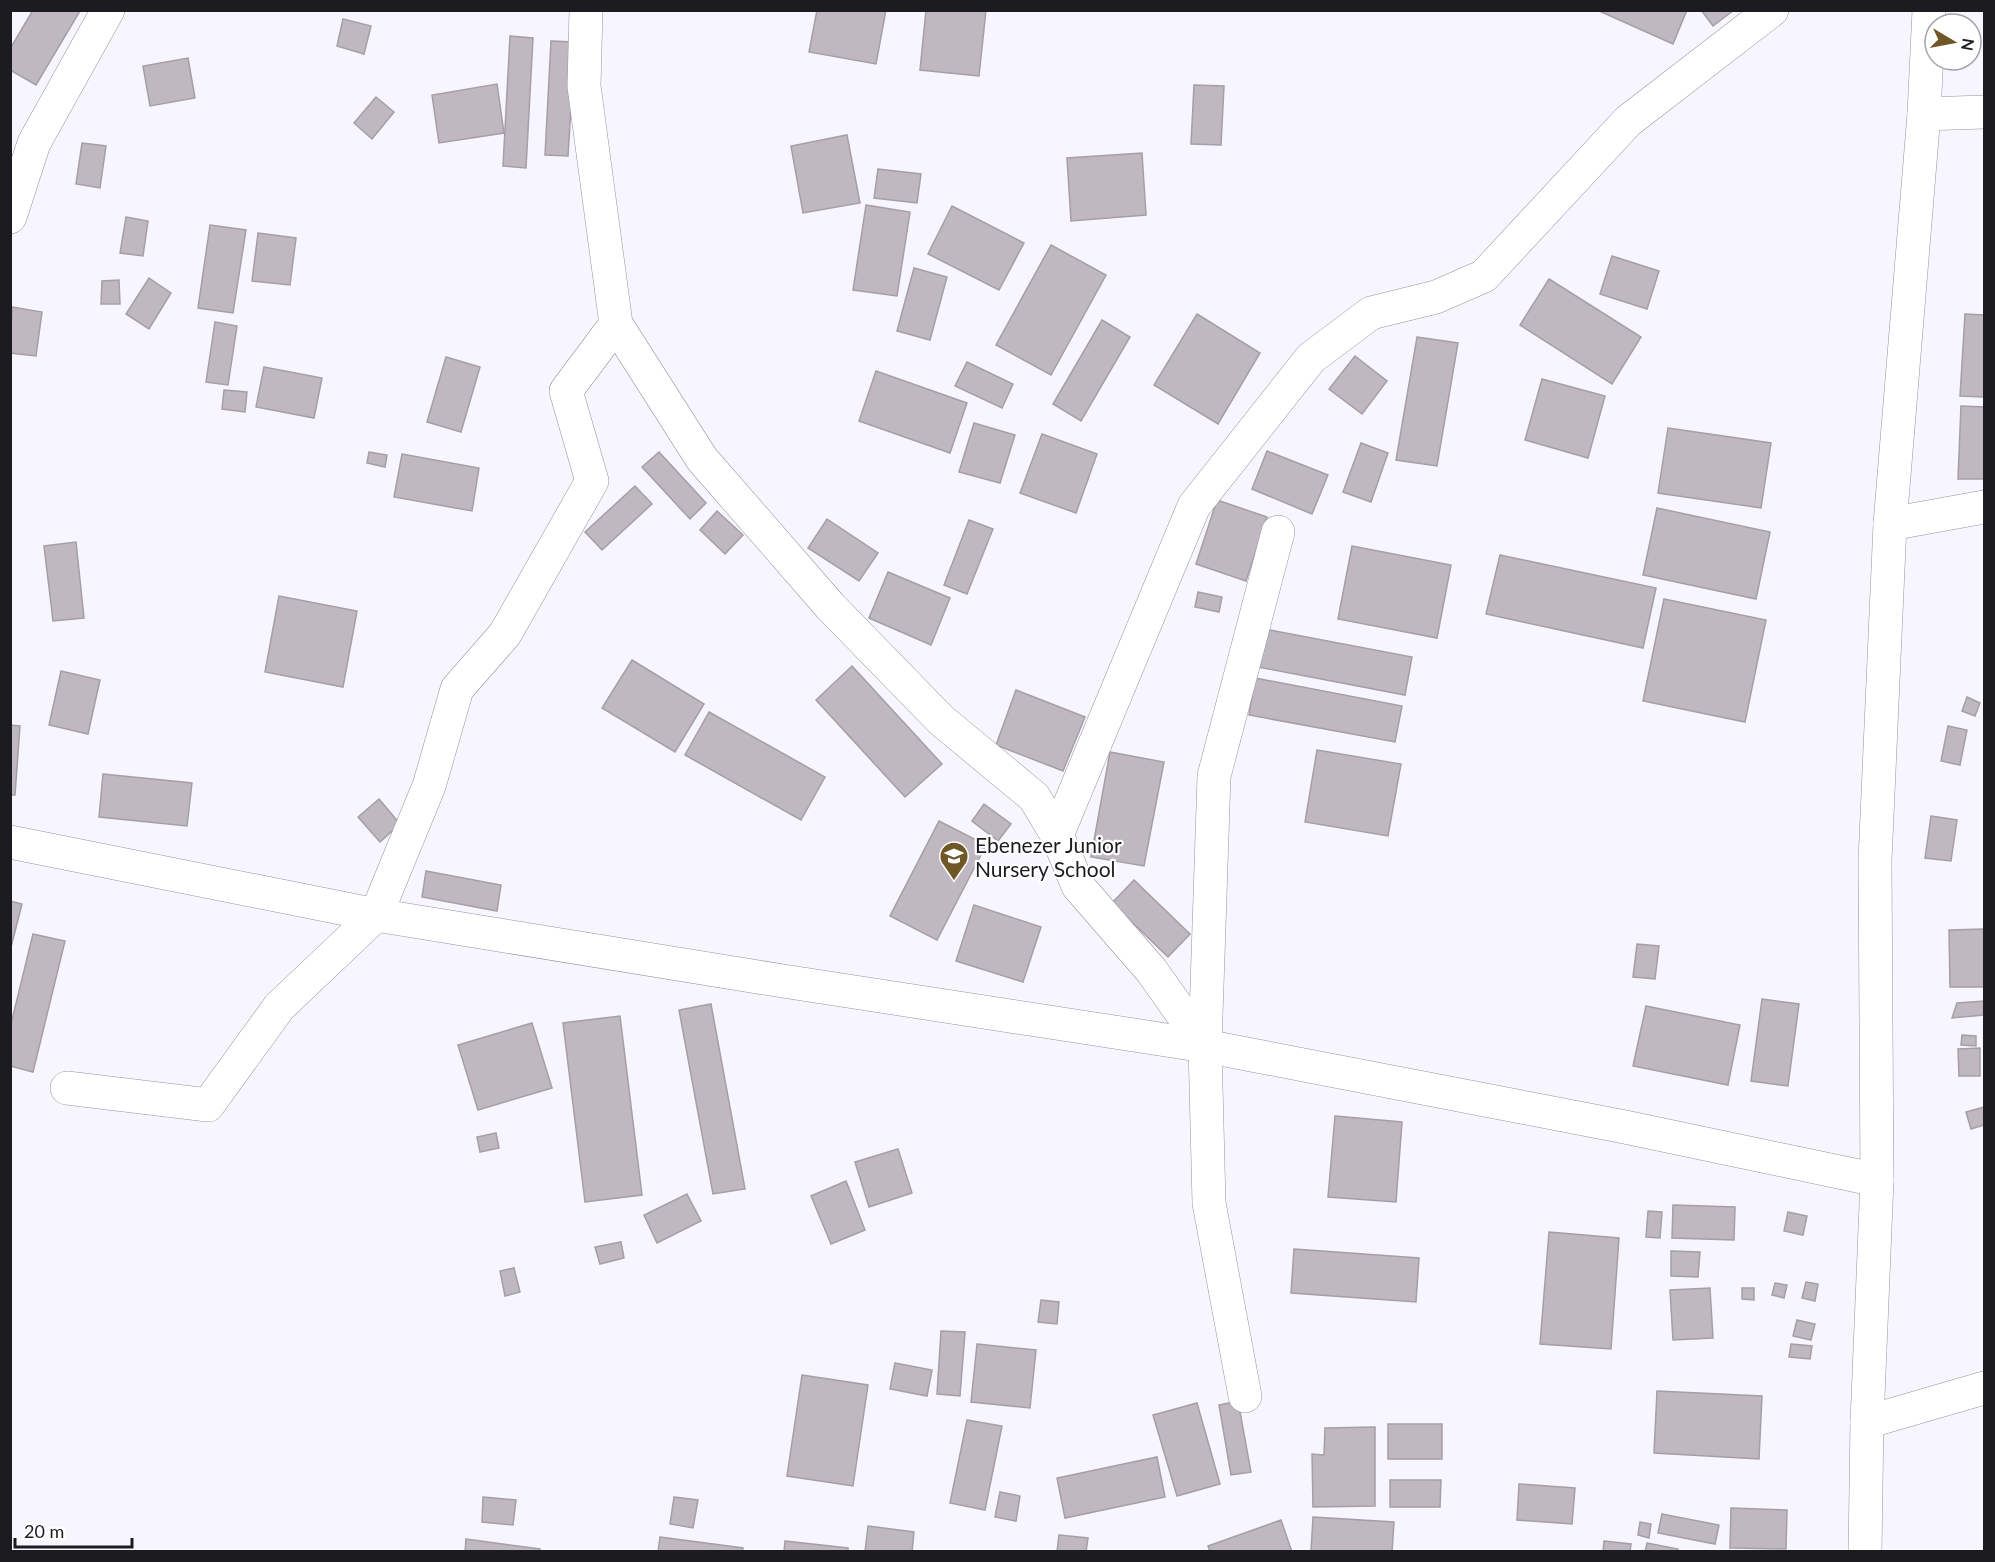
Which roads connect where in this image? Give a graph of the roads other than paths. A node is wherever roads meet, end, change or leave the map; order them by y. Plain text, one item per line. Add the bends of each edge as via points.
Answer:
1 (108, 10) edge
2 (586, 10) edge
3 (1772, 10) edge
4 (1929, 10) edge
5 (1984, 112) edge
6 (1924, 114) junction
7 (10, 217) edge
8 (616, 324) junction
9 (1984, 507) edge
10 (1890, 524) junction
11 (1278, 532) dead end
12 (1058, 835) junction
13 (10, 842) edge
14 (376, 915) junction
15 (1205, 1046) junction
16 (67, 1088) dead end
17 (1877, 1180) junction
18 (1984, 1388) edge
19 (1245, 1396) dead end
20 (1867, 1422) junction
21 (1865, 1551) edge

1 - 7 street via 34,143
2 - 8 street via 584,86
3 - 12 street via 1628,121 1484,276 1436,297 1371,313 1311,358 1194,506
4 - 6 street
5 - 6 street
6 - 10 street
8 - 12 street via 702,459 830,606 941,720 1034,797
8 - 14 street via 566,391 592,480 505,634 456,689 429,786
9 - 10 street
10 - 17 street via 1875,861
11 - 15 street via 1214,776
12 - 15 street via 1077,886 1151,970
13 - 14 street
14 - 15 street
14 - 16 street via 279,1007 208,1105
15 - 17 street
15 - 19 street via 1209,1203
17 - 20 street
18 - 20 street
20 - 21 street

